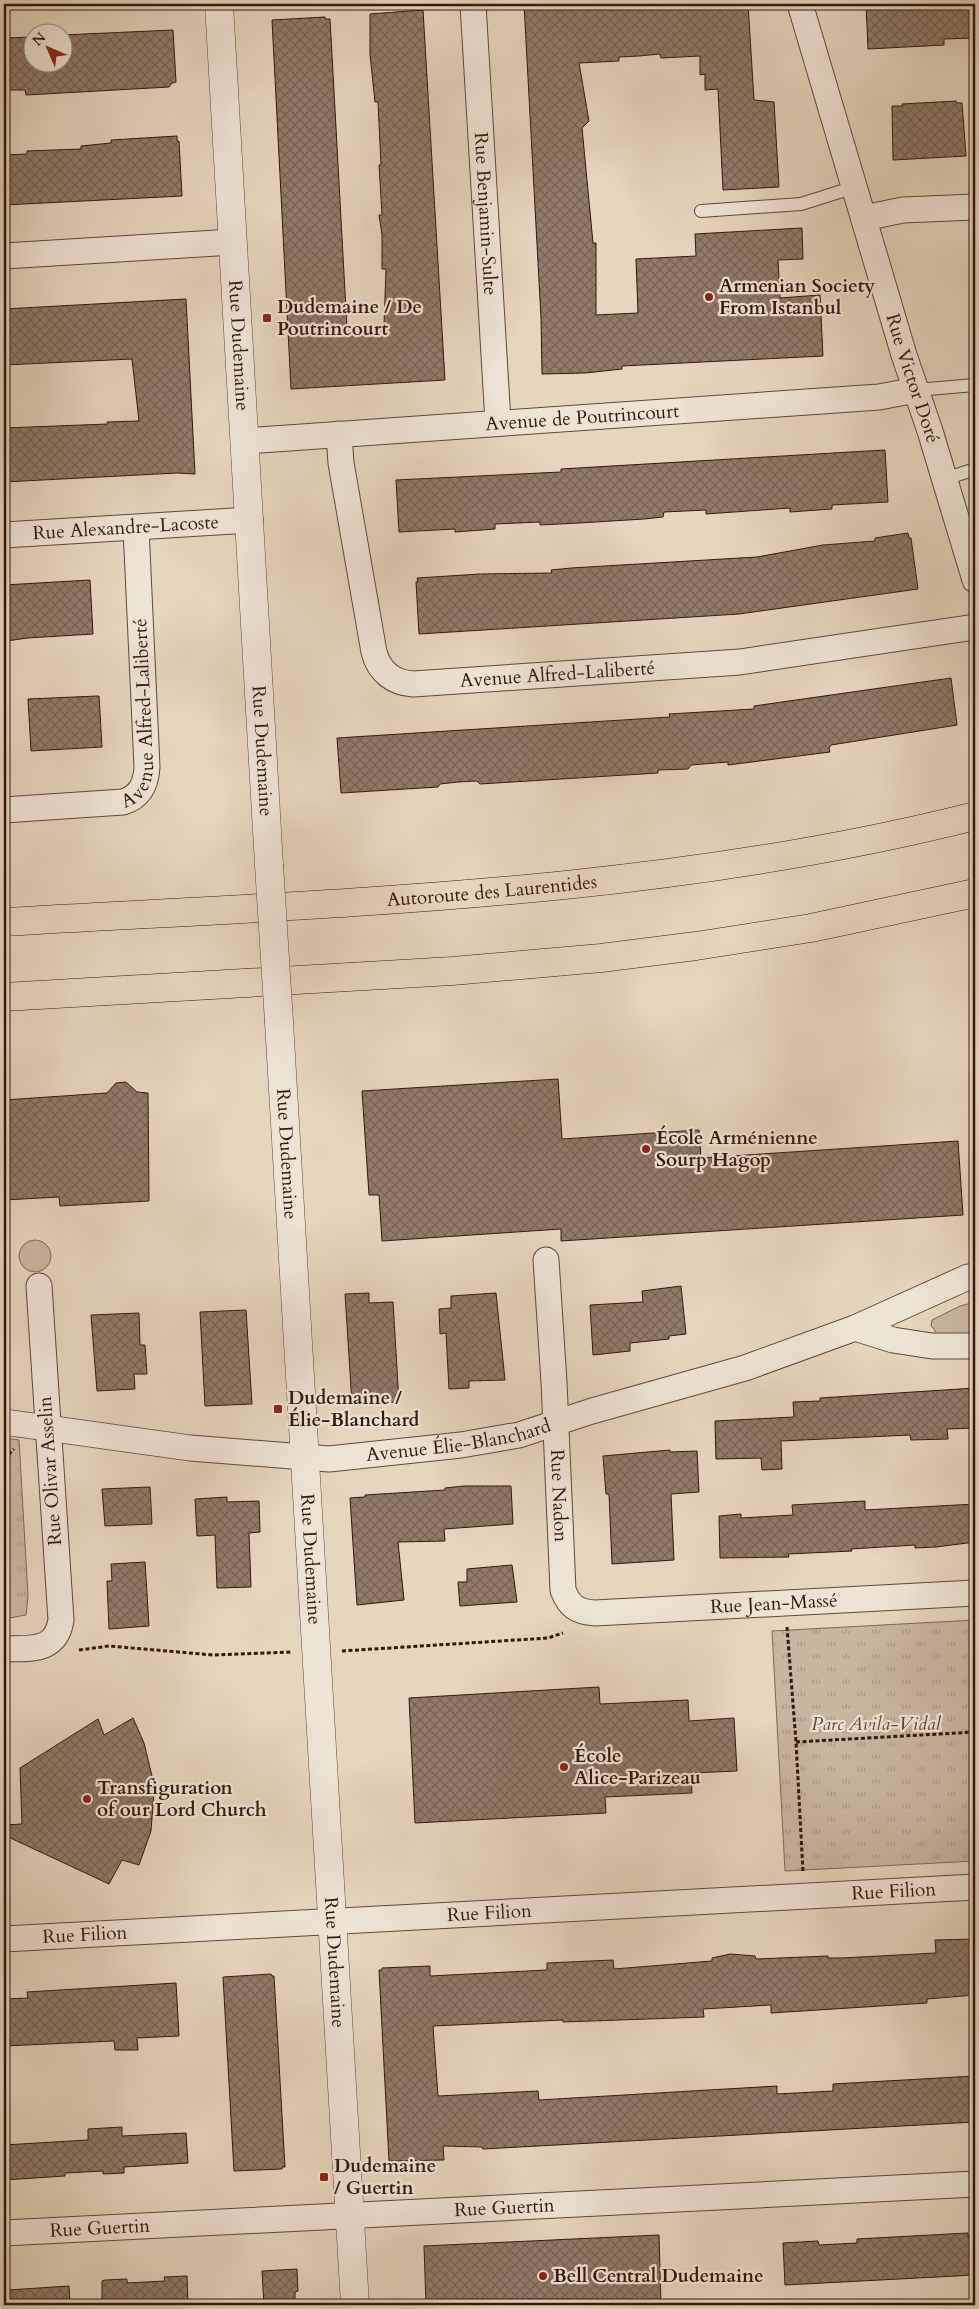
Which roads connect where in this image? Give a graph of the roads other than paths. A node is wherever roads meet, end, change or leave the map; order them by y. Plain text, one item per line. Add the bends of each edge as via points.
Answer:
1 (219, 4) edge
2 (473, 4) edge
3 (800, 4) edge
4 (855, 187) junction
5 (975, 206) edge
6 (701, 211) dead end
7 (864, 218) junction
8 (233, 242) junction
9 (4, 256) edge
10 (975, 385) edge
11 (916, 390) junction
12 (498, 422) junction
13 (339, 434) junction
14 (245, 441) junction
15 (975, 469) edge
16 (945, 479) junction
17 (250, 520) junction
18 (136, 528) junction
19 (4, 535) edge
20 (975, 580) edge
21 (975, 627) edge
22 (4, 810) edge
23 (975, 816) edge
24 (975, 893) edge
25 (4, 922) edge
26 (4, 997) edge
27 (546, 1260) dead end
28 (975, 1276) edge
29 (39, 1286) dead end
30 (855, 1328) junction
31 (975, 1346) edge
32 (4, 1405) edge
33 (4, 1422) edge
34 (555, 1424) junction
35 (48, 1430) junction
36 (305, 1456) junction
37 (975, 1593) edge
38 (574, 1608) joint
39 (4, 1649) edge
40 (975, 1887) edge
41 (331, 1922) junction
42 (4, 1939) edge
43 (975, 2184) edge
44 (350, 2216) junction
45 (4, 2233) edge
46 (355, 2305) edge

1 - 8 street, Rue Dudemaine
2 - 12 street, Rue Benjamin-Sulte
3 - 4 street, Rue Victor Doré
4 - 6 lane via 801,204
4 - 7 street, Rue Victor Doré
5 - 7 street via 903,210
7 - 11 street, Rue Victor Doré
8 - 9 street
8 - 14 street, Rue Dudemaine
10 - 11 lane
11 - 12 street, Avenue de Poutrincourt via 879,398
11 - 16 street, Rue Victor Doré
12 - 13 street, Avenue de Poutrincourt
13 - 14 street, Avenue de Poutrincourt
13 - 21 street, Avenue Alfred-Laliberté via 341,463 374,652 382,670 400,682 413,684 740,662
14 - 17 street, Rue Dudemaine
15 - 16 lane
16 - 20 street, Rue Victor Doré
17 - 18 street, Rue Alexandre-Lacoste
17 - 36 street, Rue Dudemaine, bridge
18 - 19 street, Rue Alexandre-Lacoste
18 - 22 street, Avenue Alfred-Laliberté via 146,782 134,797 123,802
23 - 25 highway, Autoroute des Laurentides via 762,859 568,886
24 - 26 highway via 811,928 601,958 443,972
27 - 34 street, Rue Nadon
28 - 30 street, Avenue Élie-Blanchard
29 - 35 street, Rue Olivar Asselin
30 - 31 street via 893,1340 932,1346
30 - 34 street, Avenue Élie-Blanchard via 745,1368
32 - 35 street, Avenue Élie-Blanchard
33 - 35 street, Avenue Élie-Blanchard
34 - 36 street, Avenue Élie-Blanchard via 519,1435 412,1452 340,1459
34 - 38 street, Rue Nadon via 563,1590
35 - 36 street, Avenue Élie-Blanchard via 190,1448
35 - 39 street, Rue Olivar Asselin via 61,1620 57,1634 41,1648
36 - 41 street, Rue Dudemaine
37 - 38 street, Rue Jean-Massé via 595,1613
40 - 41 street, Rue Filion
41 - 42 street, Rue Filion
41 - 44 street, Rue Dudemaine
43 - 44 street, Rue Guertin
44 - 45 street, Rue Guertin
44 - 46 street, Rue Dudemaine

